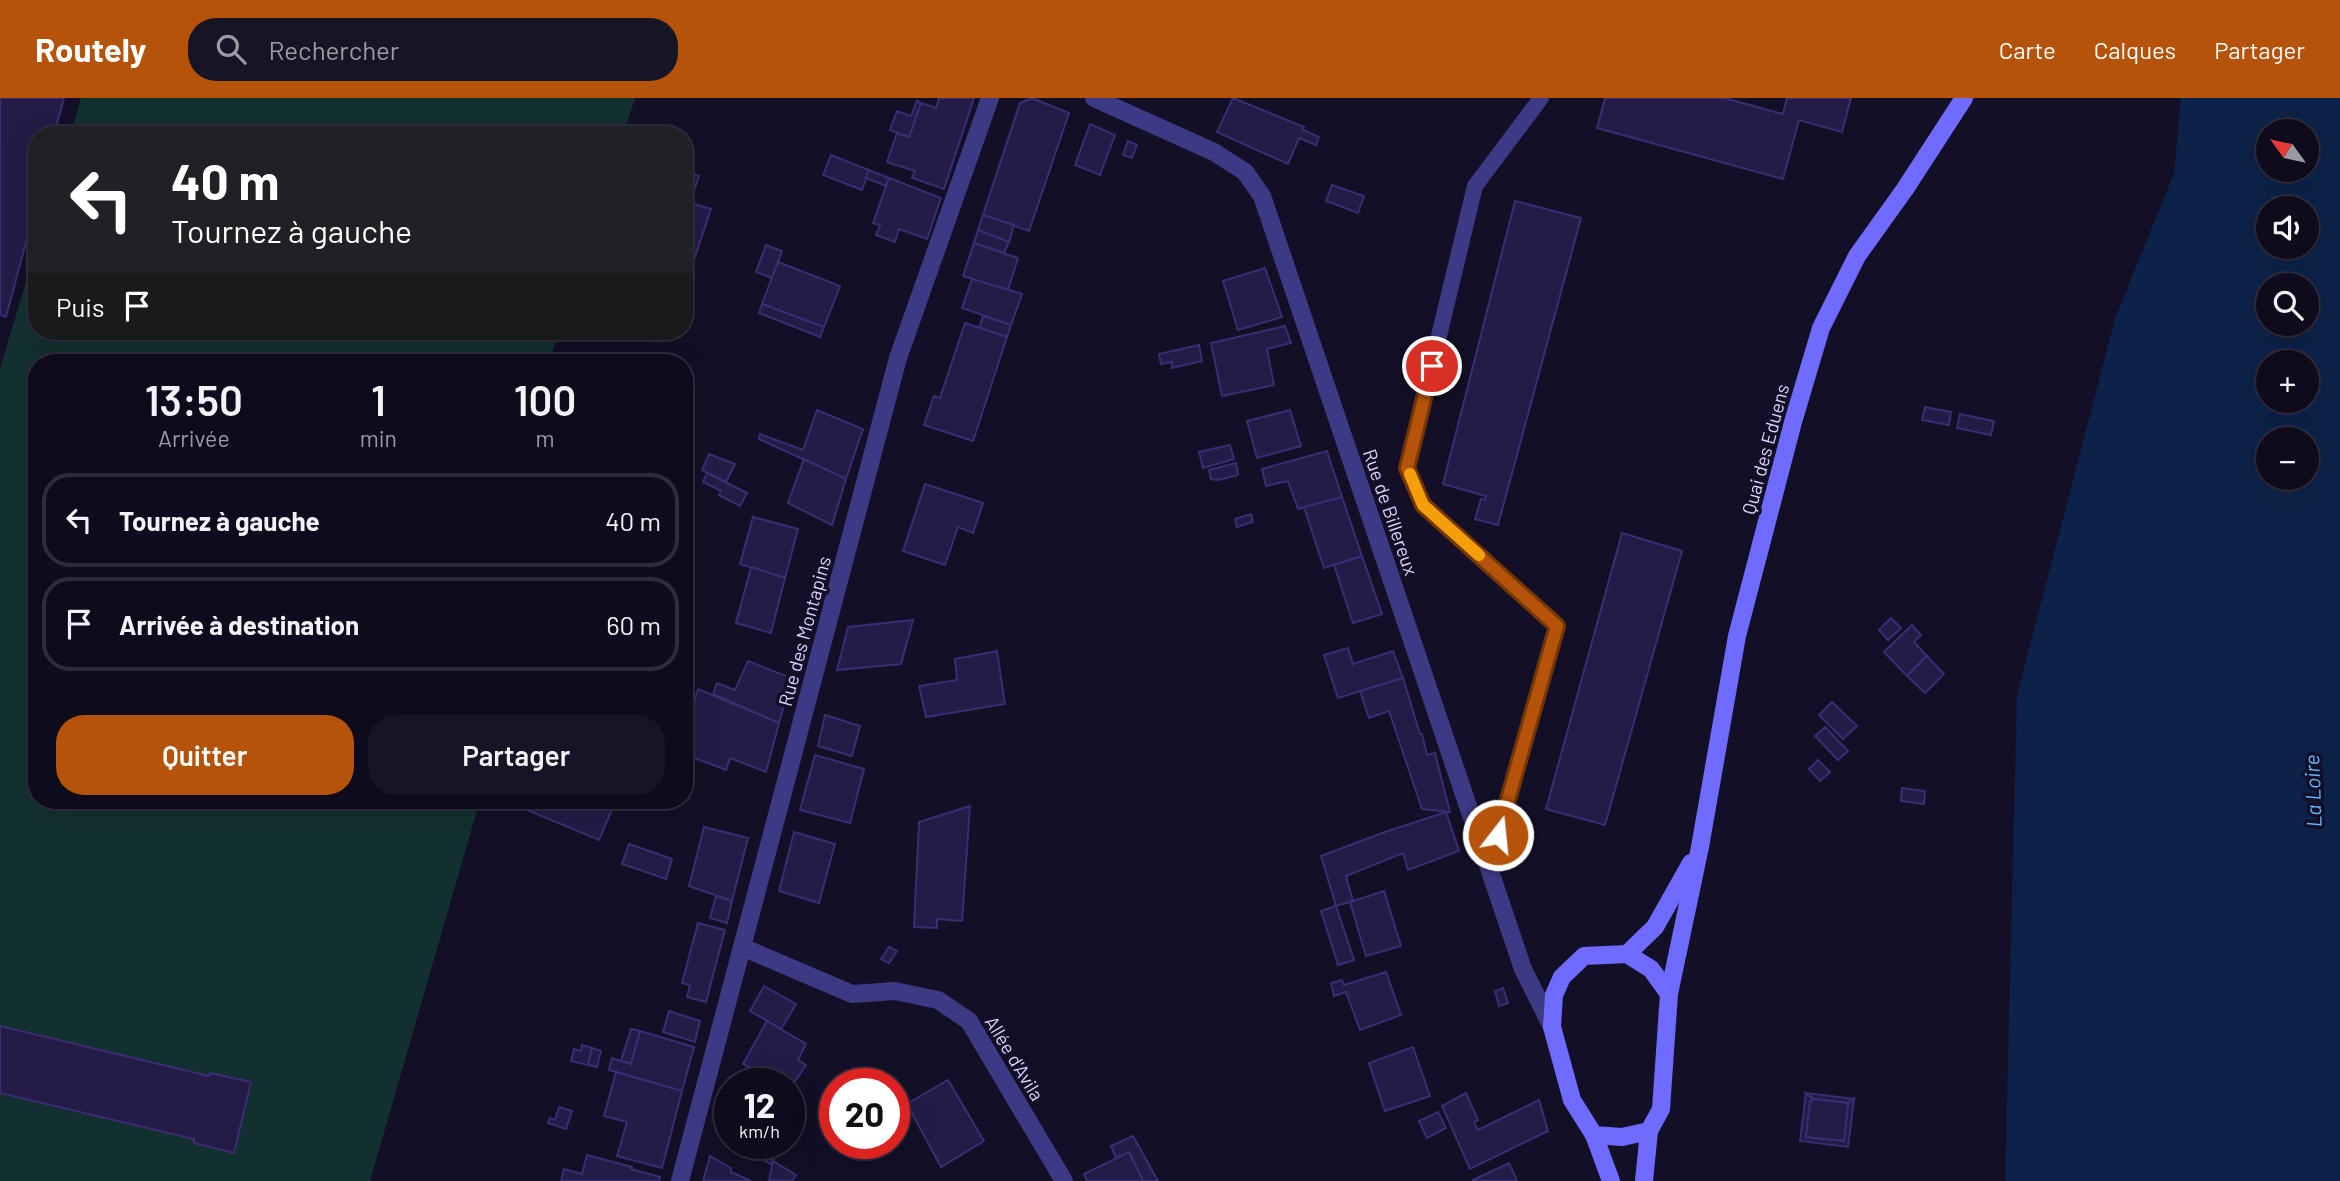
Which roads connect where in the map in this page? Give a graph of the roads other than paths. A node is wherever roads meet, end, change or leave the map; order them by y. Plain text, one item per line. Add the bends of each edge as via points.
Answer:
1 (990, 98) edge
2 (1094, 98) edge
3 (1541, 98) edge
4 (1964, 98) edge
5 (1700, 847) junction
6 (1482, 848) junction
7 (742, 947) junction
8 (1627, 954) junction
9 (1669, 994) junction
10 (1552, 1027) junction
11 (1649, 1131) junction
12 (1594, 1135) junction
13 (680, 1181) edge
14 (1064, 1181) edge
15 (1611, 1181) edge
16 (1644, 1181) edge

1 - 7 street, Rue des Montapins via 898,358
2 - 6 street, Rue de Billereux via 1214,152 1245,172 1262,196
3 - 6 lane via 1475,186 1407,468 1423,505 1557,626 1498,835
4 - 5 street, Quai des Eduens via 1857,256 1821,328 1737,636
5 - 8 street, Quai des Eduens via 1655,927
5 - 9 street, Quai des Eduens
6 - 10 street, Rue de Billereux via 1523,969
7 - 13 street, Rue des Montapins
7 - 14 street, Allée d'Avila via 852,994 895,991 938,1000 969,1021
8 - 9 street via 1651,969
8 - 10 street via 1584,956 1562,977 1554,995
9 - 11 street via 1661,1109
10 - 12 street via 1572,1100
11 - 12 street via 1622,1137
11 - 16 street
12 - 15 street

